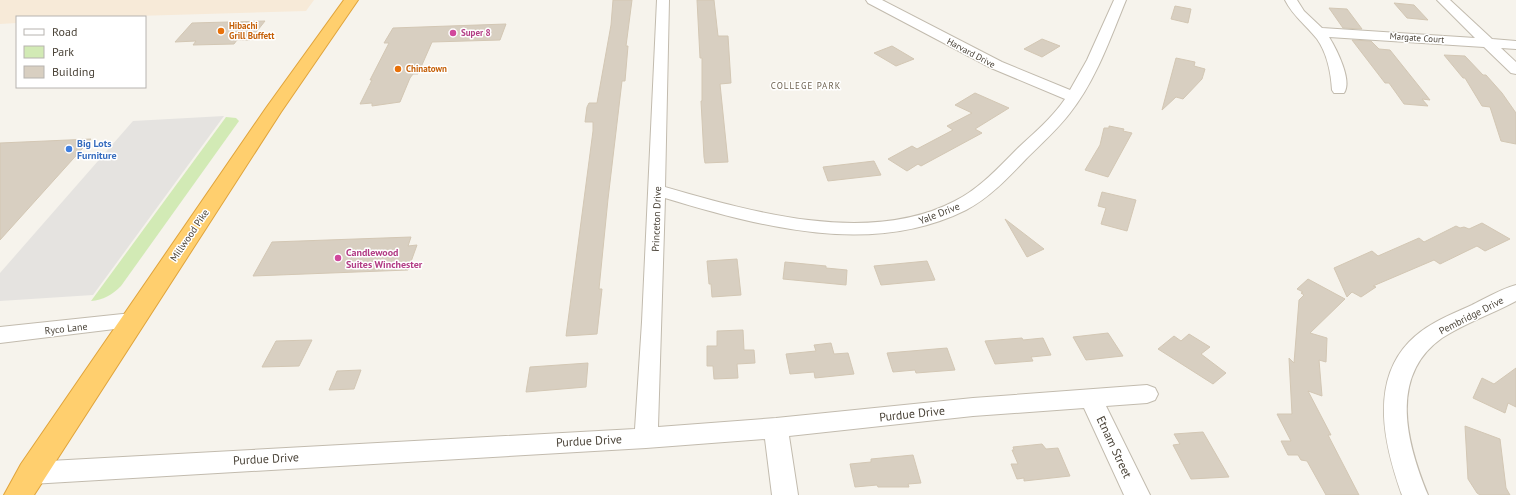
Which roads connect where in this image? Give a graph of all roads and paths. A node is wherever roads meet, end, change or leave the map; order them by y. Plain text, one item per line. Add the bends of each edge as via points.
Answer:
1 (351, 0) edge
2 (663, 0) edge
3 (872, 0) edge
4 (1120, 0) edge
5 (1291, 0) edge
6 (1443, 0) edge
7 (1318, 32) junction
8 (1487, 43) junction
9 (1516, 44) edge
10 (1516, 70) edge
11 (1339, 90) dead end
12 (1074, 97) junction
13 (657, 190) junction
14 (1516, 292) edge
15 (132, 321) junction
16 (0, 335) edge
17 (1147, 394) dead end
18 (1091, 398) junction
19 (776, 428) junction
20 (646, 438) junction
21 (25, 484) edge
22 (12, 495) edge
23 (784, 495) edge
24 (1137, 495) edge
25 (1415, 495) edge

1 - 15 highway, Millwood Pike via 272,112
2 - 13 street, Princeton Drive
3 - 12 street, Harvard Drive via 999,67 1043,87
4 - 12 street, Yale Drive via 1101,46
5 - 7 street via 1300,16
6 - 8 street
7 - 8 street, Margate Court
7 - 11 street via 1331,54
8 - 9 street, Margate Court
8 - 10 street
12 - 13 street, Yale Drive via 1038,138 982,190 961,205 917,221 860,228 783,222 698,203
13 - 20 street, Princeton Drive
14 - 25 street, Pembridge Drive via 1433,334 1412,354 1405,367 1397,392 1395,422 1405,473
15 - 16 street, Ryco Lane
15 - 21 highway, Millwood Pike
17 - 18 street, Purdue Drive
18 - 19 street, Purdue Drive
18 - 24 street, Etnam Street
19 - 20 street, Purdue Drive
19 - 23 street
20 - 21 street, Purdue Drive
21 - 22 highway, Millwood Pike

